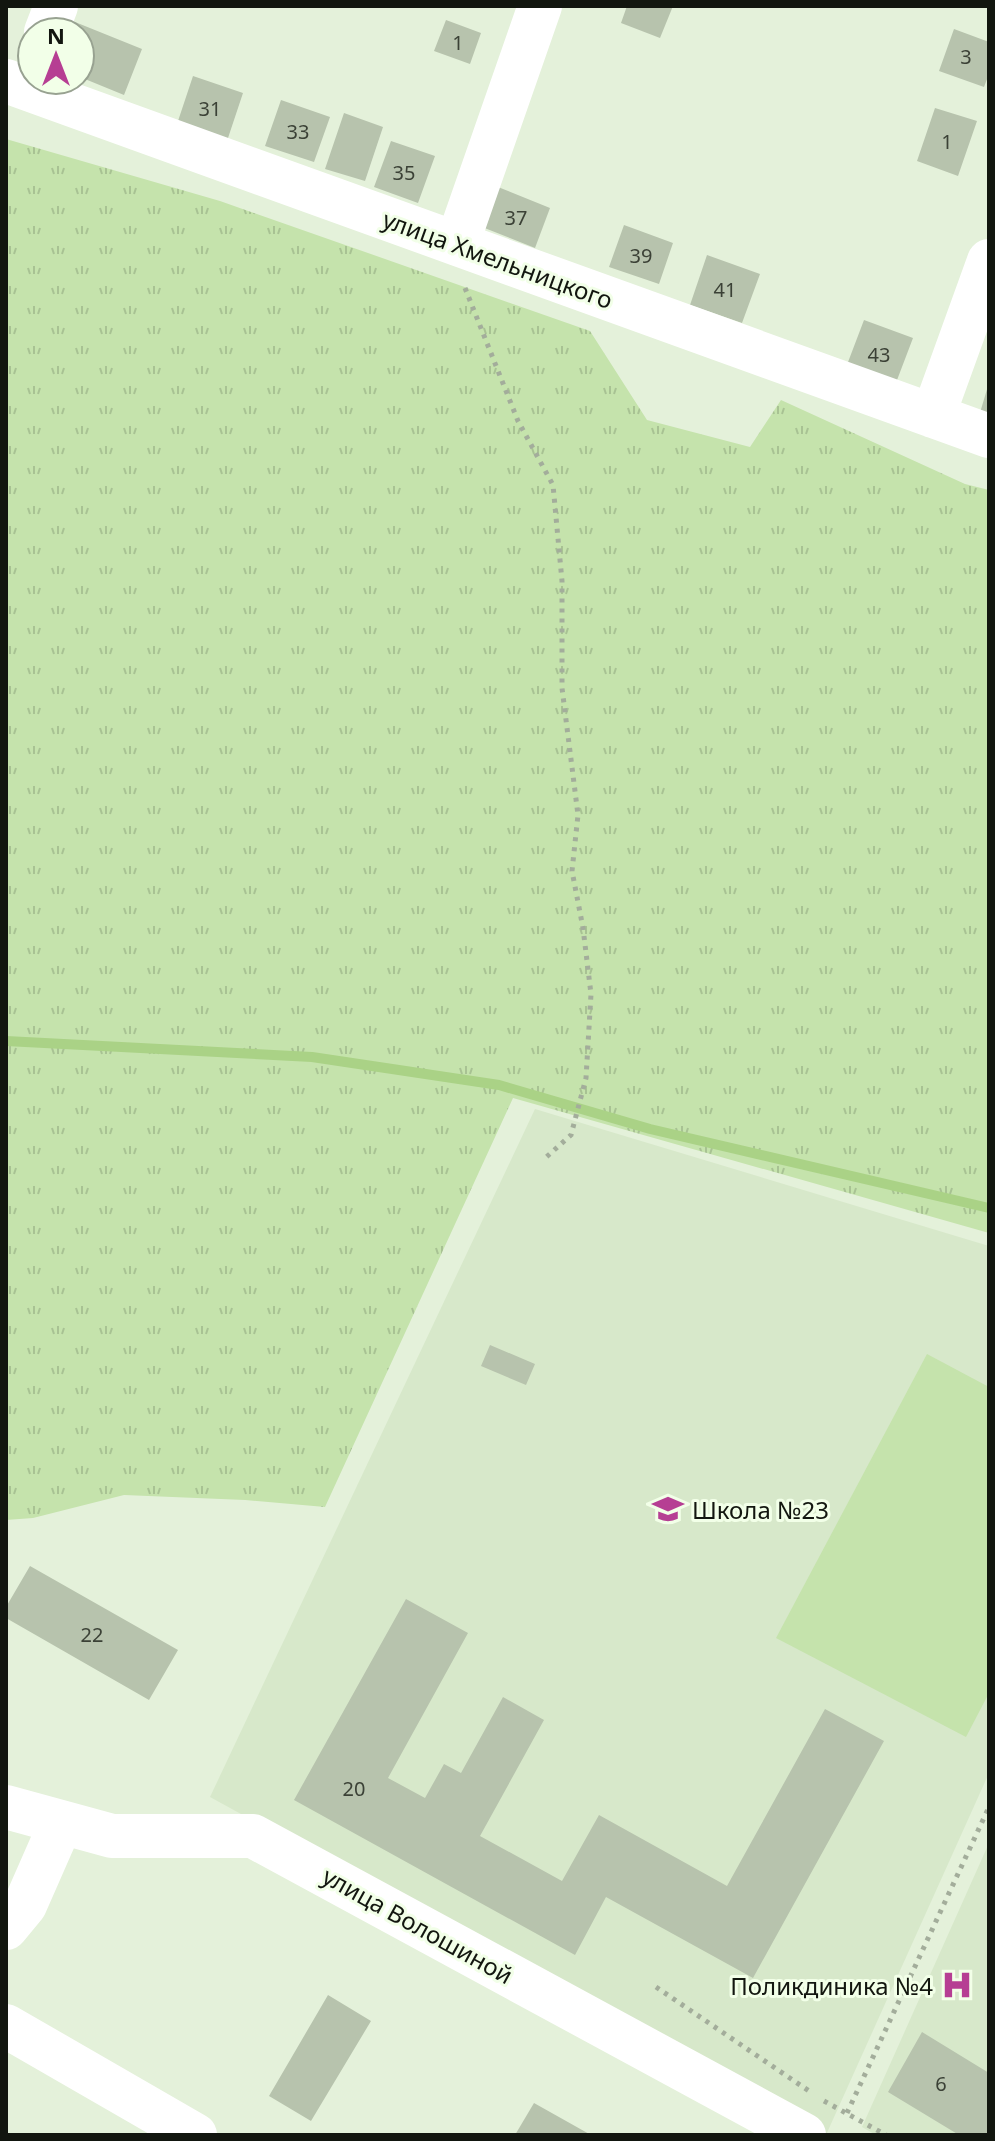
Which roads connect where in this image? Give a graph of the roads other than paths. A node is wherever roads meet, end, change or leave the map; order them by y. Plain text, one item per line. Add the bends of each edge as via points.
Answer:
1 (540, 6) edge
2 (64, 96) edge
3 (457, 244) junction
4 (989, 261) edge
5 (933, 416) junction
6 (989, 436) edge
7 (6, 1807) edge
8 (61, 1823) junction
9 (6, 1928) edge
10 (6, 2026) edge
11 (195, 2135) edge
12 (804, 2135) edge

1 - 3 street
2 - 3 street, улица Хмельницкого
3 - 5 street, улица Хмельницкого
4 - 5 street
5 - 6 street, улица Хмельницкого
7 - 8 street, улица Волошиной
8 - 9 street via 25,1905
8 - 12 street, улица Волошиной via 112,1836 253,1836
10 - 11 street

